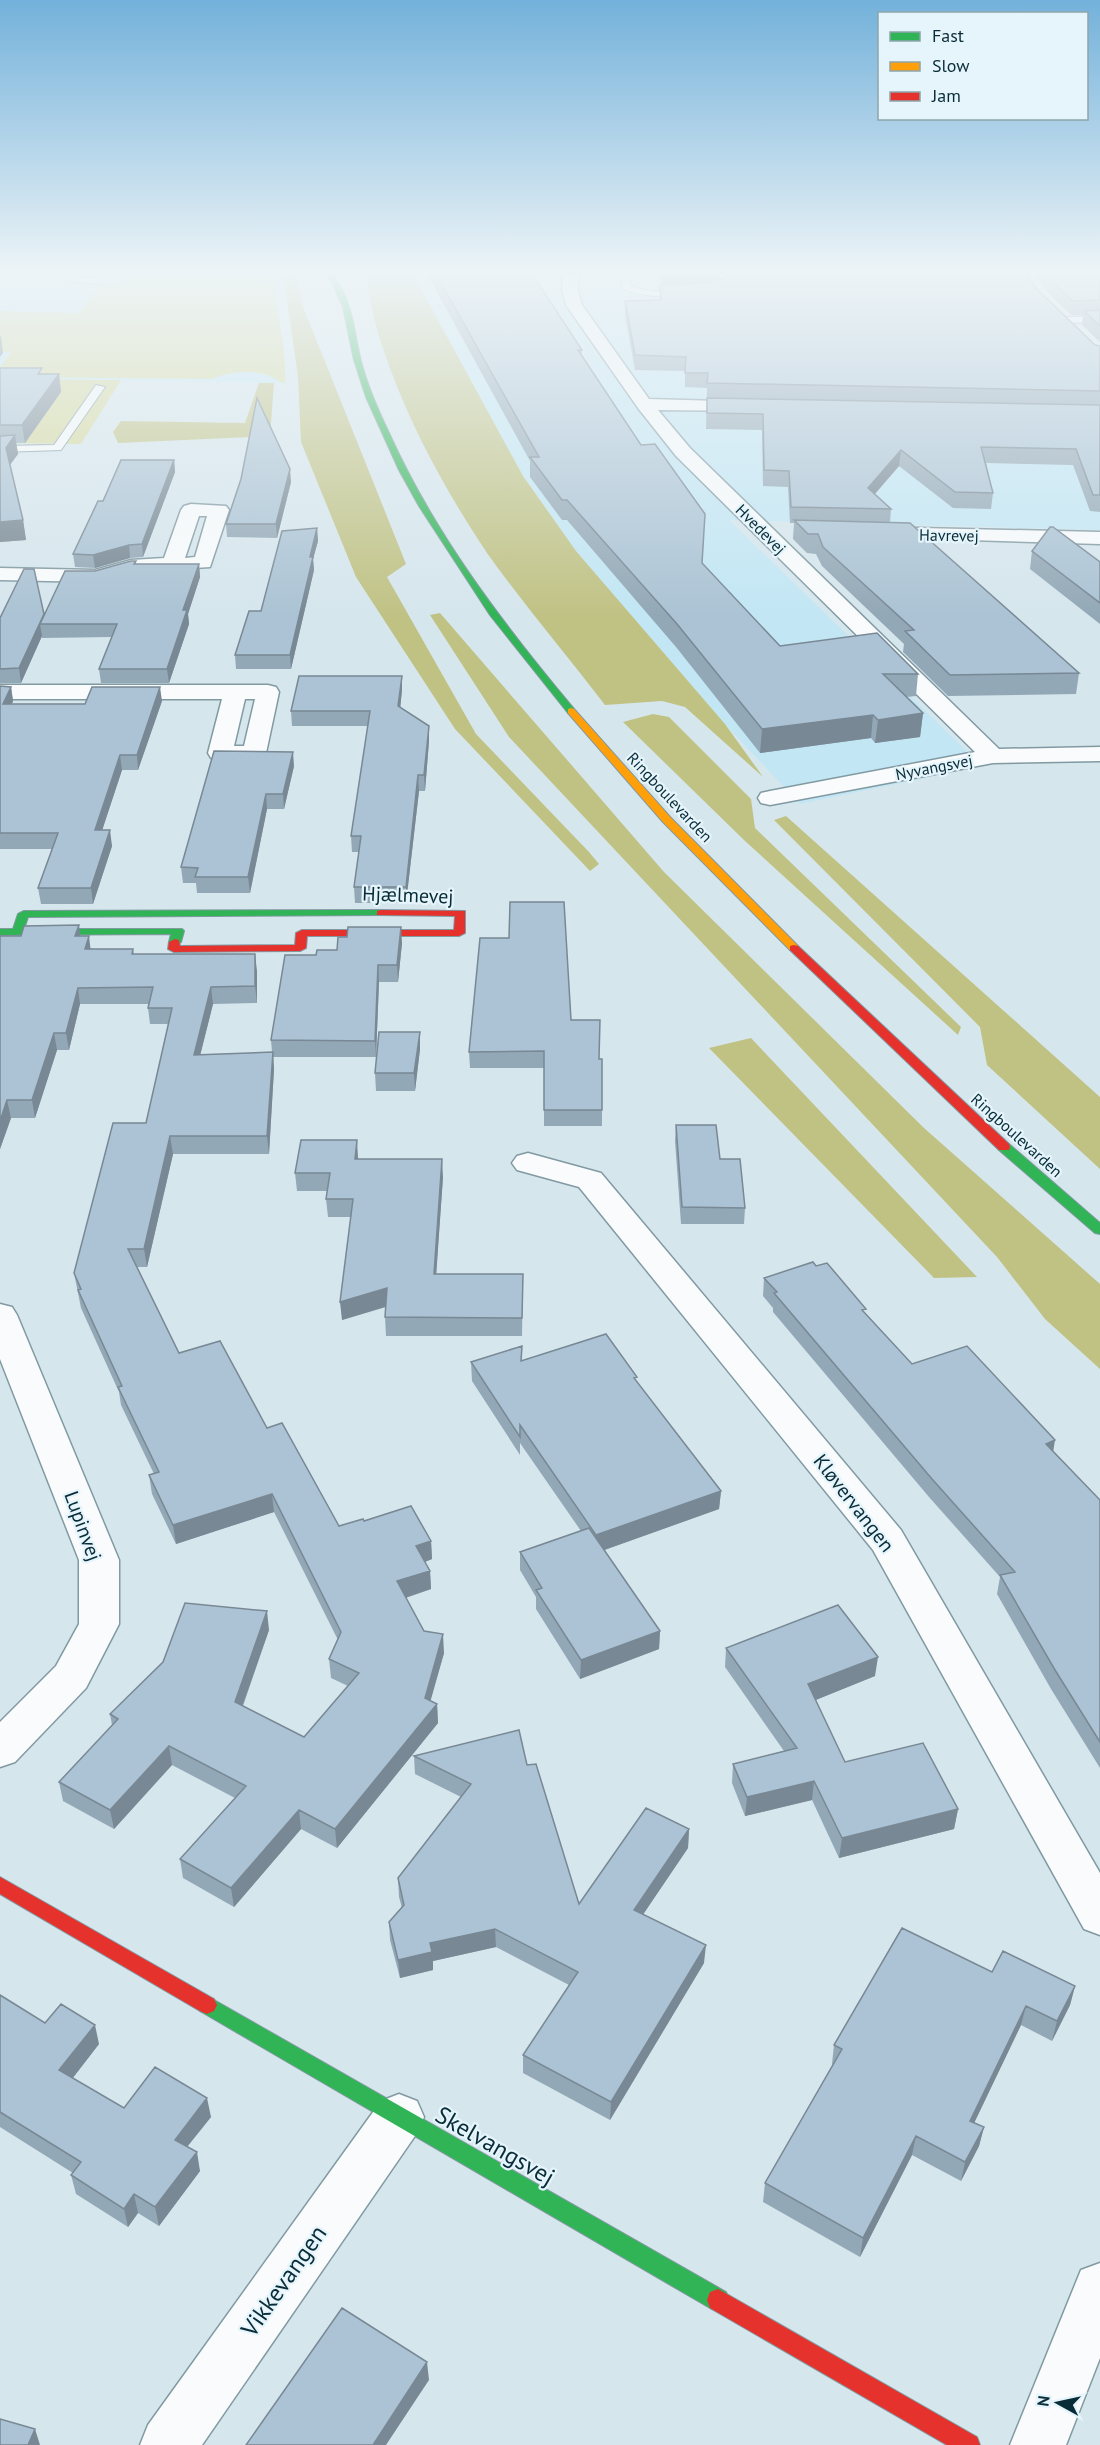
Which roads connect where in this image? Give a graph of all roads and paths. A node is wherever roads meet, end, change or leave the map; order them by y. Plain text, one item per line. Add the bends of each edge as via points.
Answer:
1 (99, 388) edge
2 (367, 388) edge
3 (633, 388) edge
4 (644, 404) junction
5 (772, 406) edge
6 (0, 449) edge
7 (762, 531) junction
8 (786, 531) dead end
9 (855, 532) edge
10 (1100, 538) edge
11 (173, 562) edge
12 (0, 574) edge
13 (0, 692) edge
14 (235, 692) dead end
15 (1100, 754) edge
16 (993, 756) junction
17 (770, 798) dead end
18 (0, 932) edge
19 (17, 932) junction
20 (528, 1163) dead end
21 (1100, 1230) edge
22 (0, 1315) edge
23 (0, 1750) edge
24 (0, 1885) edge
25 (1100, 1916) edge
26 (399, 2117) junction
27 (1100, 2289) edge
28 (168, 2445) edge
29 (969, 2445) edge
30 (1038, 2445) edge

1 - 6 lane via 57,448
2 - 21 main road, Ringboulevarden via 383,431 416,494 460,563 533,666 641,792 771,927 922,1072
3 - 4 street, Hvedevej
4 - 5 street
4 - 7 street, Hvedevej via 683,452
7 - 8 street
7 - 16 street, Hvedevej
9 - 10 street, Havrevej
11 - 12 street via 130,566 96,576
13 - 14 street
15 - 16 street, Nyvangsvej
16 - 17 street, Nyvangsvej
18 - 19 main road, Hjælmevej
19 - 19 main road, Hjælmevej via 178,932 174,948 300,948 302,933 459,933 461,913 24,914
20 - 25 street, Kløvervangen via 590,1180 887,1540
22 - 23 street, Lupinvej via 99,1560 99,1624 94,1635 71,1677
24 - 26 main road, Skelvangsvej
26 - 28 street, Vikkevangen
26 - 29 main road, Skelvangsvej
27 - 30 street

